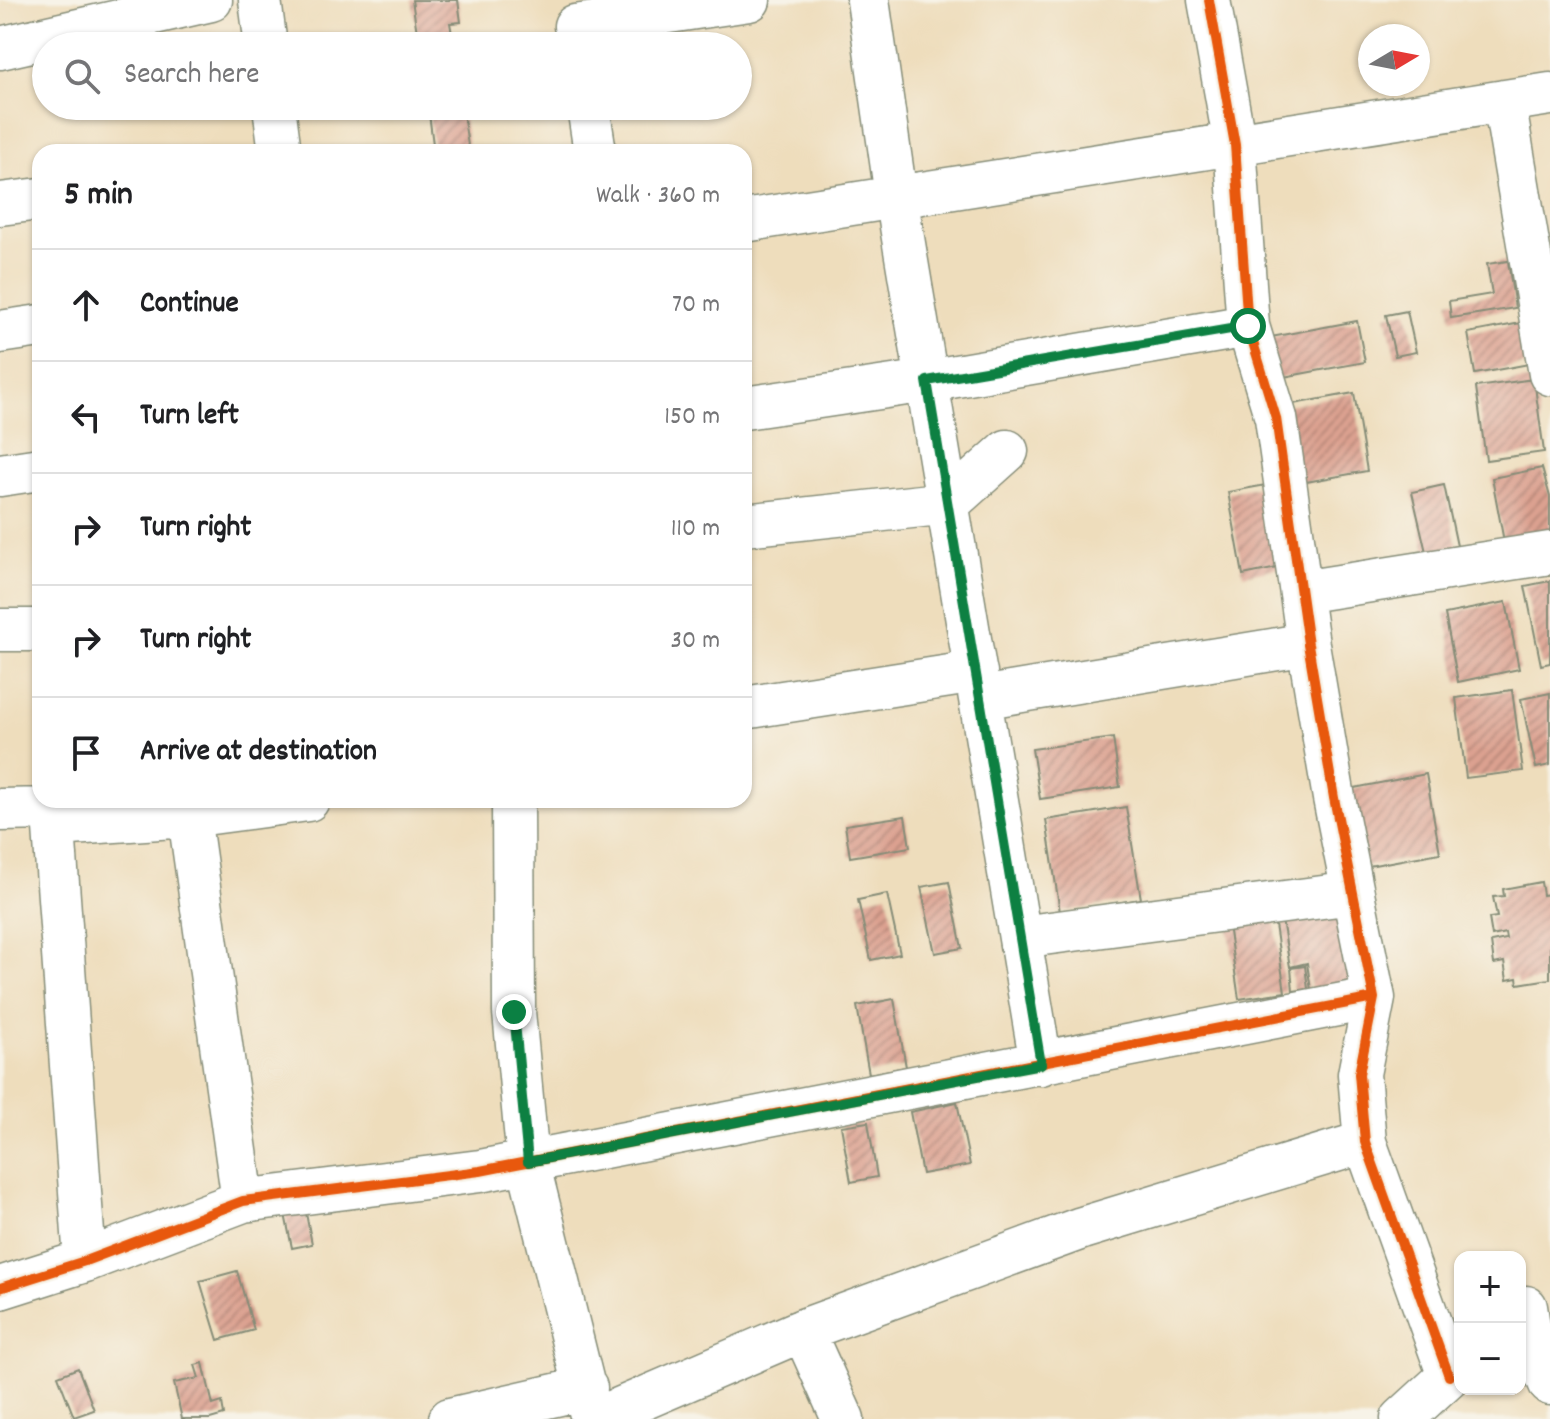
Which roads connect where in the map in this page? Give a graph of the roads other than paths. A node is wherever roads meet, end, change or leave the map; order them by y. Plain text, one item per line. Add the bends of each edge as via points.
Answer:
1 (211, 0) edge
2 (260, 0) edge
3 (749, 0) edge
4 (868, 0) edge
5 (1209, 0) edge
6 (575, 24) edge
7 (70, 32) edge
8 (264, 32) edge
9 (32, 41) edge
10 (0, 48) edge
11 (1550, 94) edge
12 (1504, 101) junction
13 (276, 120) edge
14 (590, 120) edge
15 (279, 144) edge
16 (594, 144) edge
17 (1235, 145) junction
18 (896, 196) junction
19 (32, 200) edge
20 (0, 204) edge
21 (752, 220) edge
22 (1248, 326) junction
23 (32, 327) edge
24 (1546, 329) edge
25 (0, 332) edge
26 (1550, 374) edge
27 (927, 381) junction
28 (752, 407) edge
29 (1007, 451) dead end
30 (32, 470) edge
31 (0, 475) edge
32 (948, 503) junction
33 (752, 524) edge
34 (1550, 553) edge
35 (1301, 592) junction
36 (0, 630) edge
37 (32, 630) edge
38 (1308, 644) junction
39 (978, 685) junction
40 (752, 707) edge
41 (248, 808) edge
42 (513, 808) edge
43 (0, 810) edge
44 (53, 811) edge
45 (189, 816) junction
46 (1353, 893) junction
47 (1020, 937) junction
48 (1374, 998) junction
49 (1041, 1064) junction
50 (1365, 1142) junction
51 (528, 1162) junction
52 (243, 1201) junction
53 (85, 1261) junction
54 (0, 1288) edge
55 (1532, 1301) edge
56 (803, 1330) junction
57 (1454, 1368) edge
58 (1454, 1372) edge
59 (1550, 1384) edge
60 (591, 1409) edge
61 (450, 1419) edge
62 (843, 1419) edge
63 (1402, 1419) edge

1 - 7 street
2 - 8 street
3 - 6 street
4 - 18 street
5 - 17 street
9 - 10 street
11 - 12 street
12 - 17 street
12 - 24 street
13 - 15 street
14 - 16 street
17 - 18 street
17 - 22 street
18 - 21 street
18 - 27 street
19 - 20 street
22 - 27 street
22 - 35 street via 1276,418
23 - 25 street
24 - 26 street
27 - 28 street
27 - 32 street
29 - 32 street
30 - 31 street
32 - 33 street
32 - 39 street
34 - 35 street
35 - 38 street
36 - 37 street
38 - 39 street
38 - 46 street
39 - 40 street
39 - 47 street
41 - 45 street
42 - 51 street via 514,1012
43 - 44 street
44 - 45 street
44 - 53 street
45 - 52 street
46 - 47 street
46 - 48 street
47 - 49 street
48 - 49 street
48 - 50 street via 1359,1074
49 - 51 street
50 - 56 street via 1082,1228
50 - 57 street
51 - 52 street
51 - 60 street
52 - 53 street
53 - 54 street
55 - 59 street via 1531,1339
56 - 60 street
56 - 62 street
58 - 63 street
60 - 61 street

